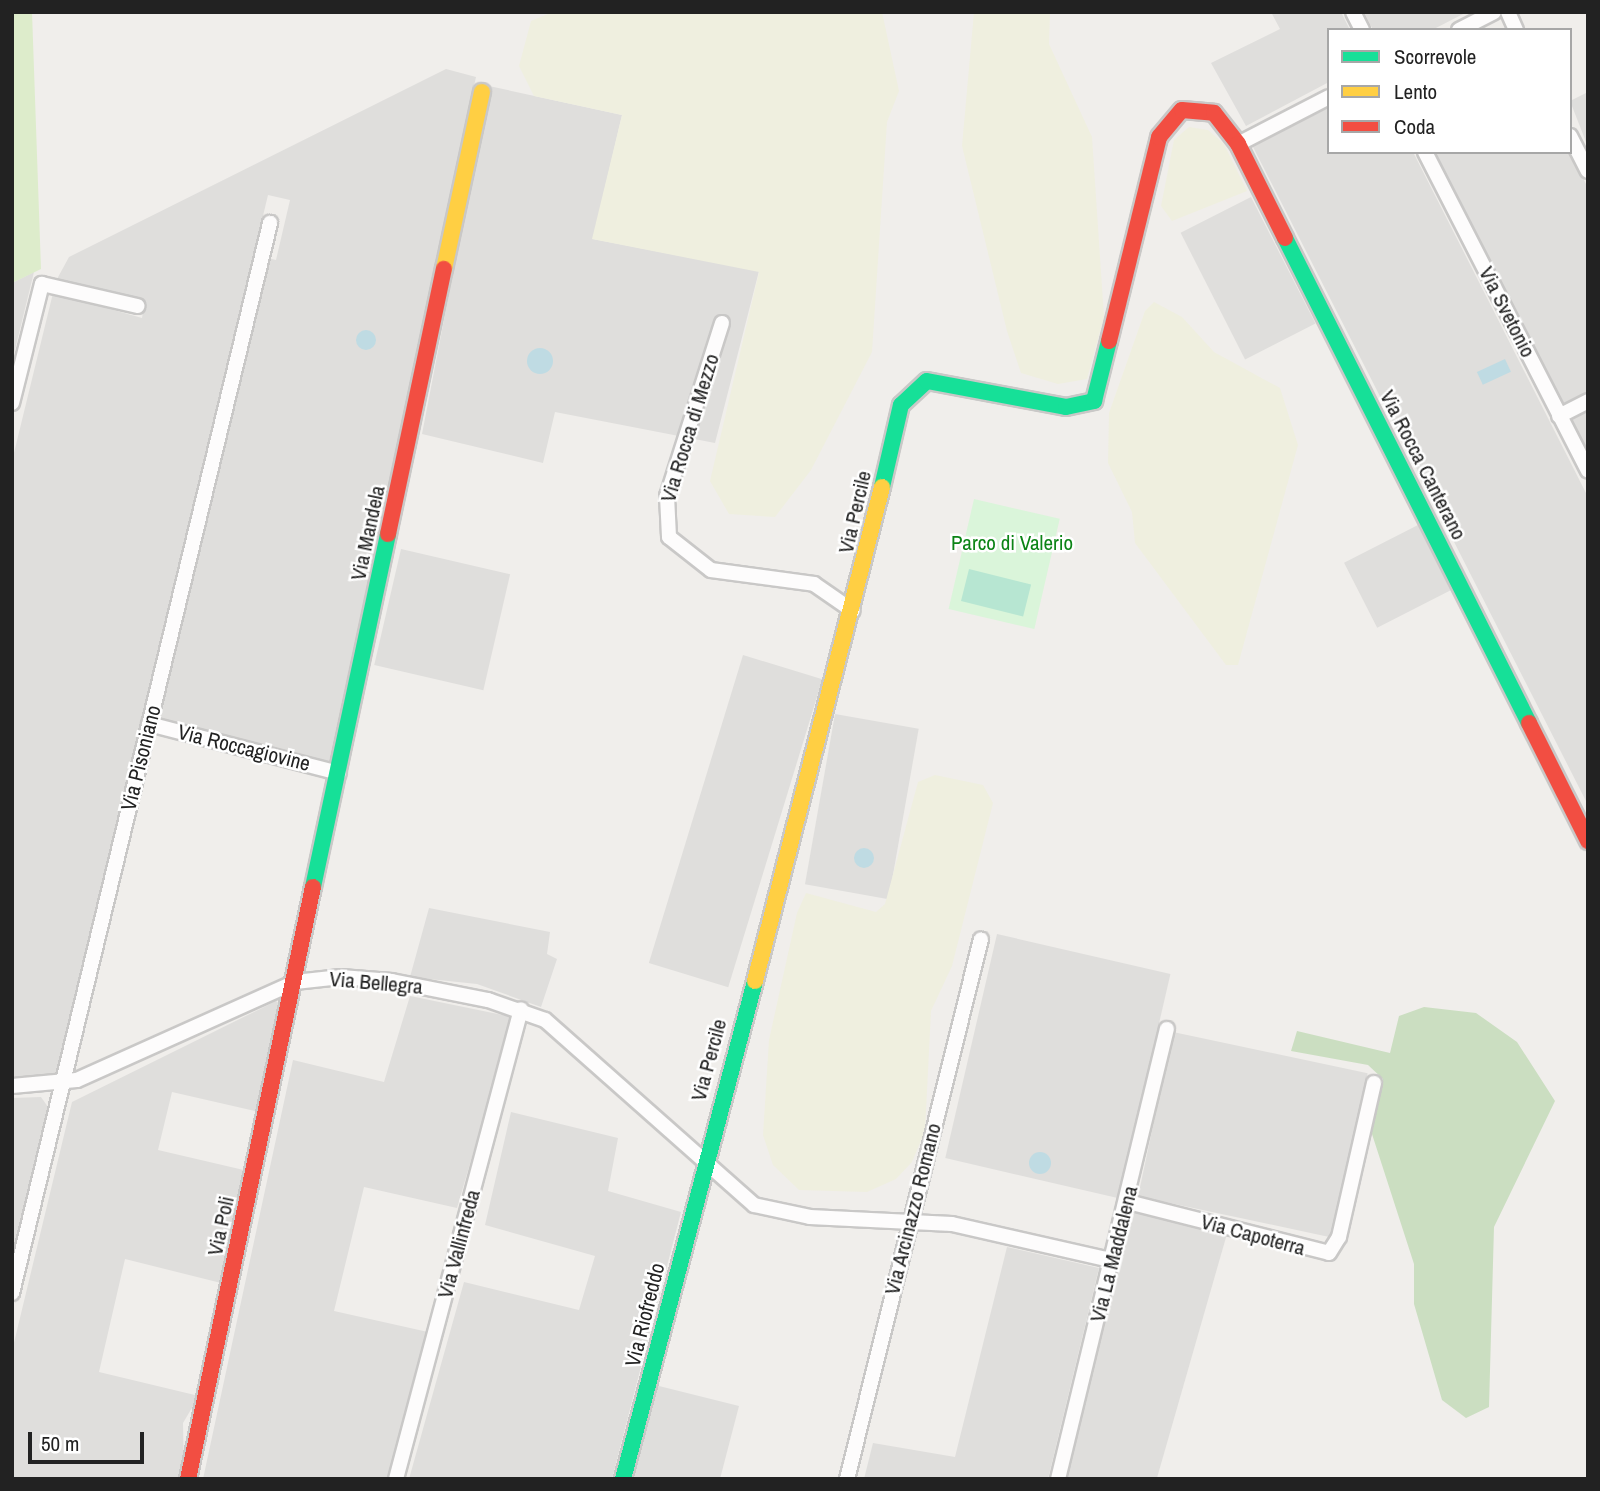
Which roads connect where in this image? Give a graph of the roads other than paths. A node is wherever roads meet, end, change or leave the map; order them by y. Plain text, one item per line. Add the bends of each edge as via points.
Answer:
1 (1353, 12) edge
2 (1494, 12) edge
3 (1508, 12) edge
4 (1361, 28) edge
5 (1464, 28) edge
6 (1515, 28) edge
7 (482, 92) dead end
8 (1327, 98) edge
9 (1214, 113) joint
10 (1572, 140) edge
11 (1238, 144) junction
12 (1426, 154) edge
13 (1588, 171) edge
14 (270, 223) dead end
15 (136, 306) dead end
16 (722, 323) dead end
17 (1588, 401) edge
18 (12, 403) edge
19 (1559, 416) junction
20 (1588, 471) edge
21 (853, 611) junction
22 (149, 724) junction
23 (339, 773) junction
24 (1588, 840) edge
25 (981, 939) dead end
26 (295, 982) junction
27 (521, 1009) junction
28 (1167, 1028) dead end
29 (1374, 1083) dead end
30 (62, 1084) junction
31 (12, 1086) edge
32 (704, 1160) junction
33 (1128, 1202) junction
34 (910, 1219) junction
35 (1111, 1259) junction
36 (12, 1293) edge
37 (188, 1479) edge
38 (396, 1479) edge
39 (623, 1479) edge
40 (847, 1479) edge
41 (1058, 1479) edge

1 - 4 street
2 - 5 street
3 - 6 street
7 - 23 street, Via Mandela
8 - 11 street
9 - 11 street, Via Rocca Canterano
9 - 21 street, Via Percile via 1197,107 1182,110 1159,137 1094,401 1066,407 928,381 909,392
10 - 13 street
11 - 24 street, Via Rocca Canterano
12 - 19 street, Via Svetonio
14 - 22 street, Via Pisoniano
15 - 18 street via 42,284
16 - 21 street, Via Rocca di Mezzo via 667,496 669,537 711,570 814,584
17 - 19 street
19 - 20 street, Via Svetonio
21 - 32 street, Via Percile
22 - 23 street, Via Roccagiovine
22 - 30 street, Via Pisoniano
23 - 26 street, Via Mandela
25 - 34 street, Via Arcinazzo Romano
26 - 27 street, Via Bellegra via 365,978
26 - 30 street, Via Bellegra
26 - 37 street, Via Poli
27 - 32 street, Via Bellegra via 558,1029
27 - 38 street, Via Vallinfreda
28 - 33 street, Via La Maddalena
29 - 33 street, Via Capoterra via 1339,1237 1329,1253
30 - 31 street, Via Bellegra
30 - 36 street, Via Pisoniano
32 - 34 street, Via Bellegra via 736,1193 764,1209 820,1217
32 - 39 street, Via Riofreddo
33 - 35 street, Via La Maddalena
34 - 35 street, Via Bellegra via 1013,1234
34 - 40 street, Via Arcinazzo Romano
35 - 41 street, Via La Maddalena

